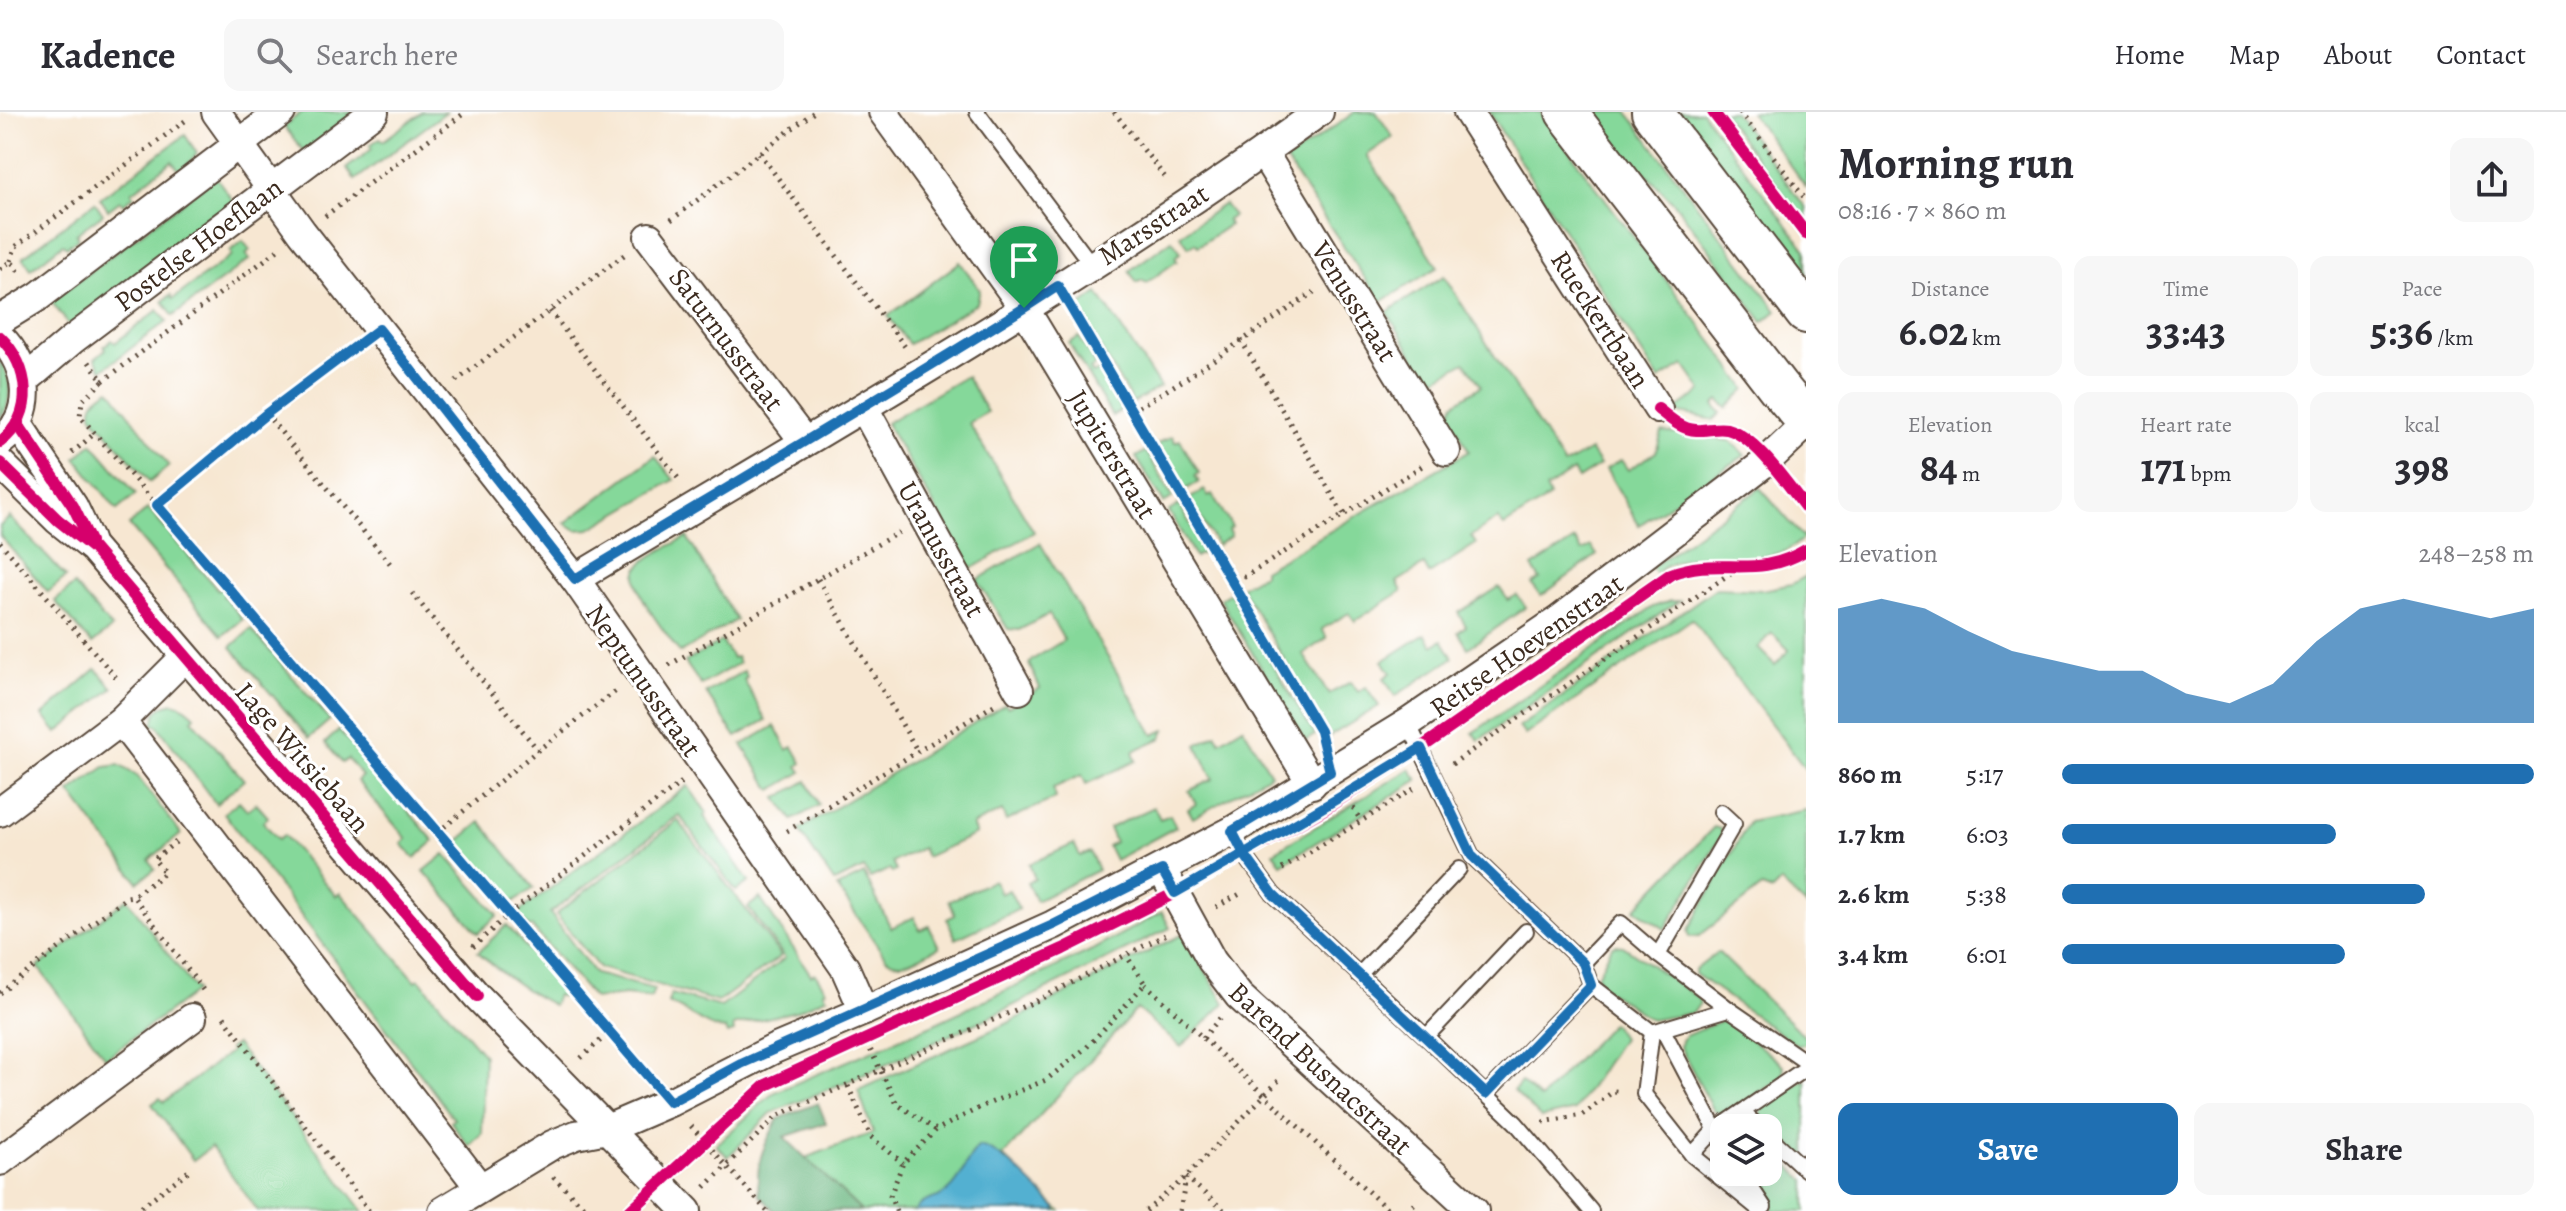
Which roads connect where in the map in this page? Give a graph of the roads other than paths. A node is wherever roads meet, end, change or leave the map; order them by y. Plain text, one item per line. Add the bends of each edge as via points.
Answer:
1 (216, 112) edge
2 (281, 112) edge
3 (374, 112) edge
4 (883, 112) edge
5 (977, 112) edge
6 (1319, 112) edge
7 (1468, 112) edge
8 (1566, 112) edge
9 (1652, 112) edge
10 (239, 143) junction
11 (1263, 152) junction
12 (270, 189) junction
13 (649, 237) dead end
14 (1091, 264) junction
15 (1024, 308) junction
16 (1806, 313) edge
17 (0, 320) edge
18 (0, 337) edge
19 (25, 380) junction
20 (864, 408) junction
21 (1658, 409) dead end
22 (1806, 422) edge
23 (8, 433) edge
24 (804, 441) junction
25 (1446, 451) road end
26 (0, 463) edge
27 (93, 548) junction
28 (575, 579) junction
29 (185, 657) junction
30 (1019, 690) road end
31 (129, 712) junction
32 (1408, 723) junction
33 (1323, 788) junction
34 (0, 812) edge
35 (1721, 812) dead end
36 (1232, 831) junction
37 (1459, 869) dead end
38 (1162, 870) junction
39 (1526, 931) dead end
40 (1658, 955) junction
41 (1583, 963) junction
42 (1359, 975) junction
43 (1591, 985) junction
44 (1729, 1009) junction
45 (192, 1018) dead end
46 (869, 1029) junction
47 (1658, 1031) junction
48 (1426, 1037) junction
49 (1806, 1065) edge
50 (1486, 1094) junction
51 (1742, 1112) junction
52 (1739, 1114) edge
53 (1744, 1114) edge
54 (1710, 1124) edge
55 (607, 1129) junction
56 (1710, 1135) edge
57 (1782, 1148) edge
58 (1692, 1155) junction
59 (0, 1161) edge
60 (1806, 1170) edge
61 (1749, 1186) edge
62 (480, 1188) junction
63 (443, 1211) edge
64 (687, 1211) edge
65 (1474, 1211) edge
66 (1591, 1211) edge
67 (1764, 1211) edge

1 - 10 street
2 - 10 street, Postelse Hoeflaan
3 - 12 street, Postelse Hoeflaan
4 - 15 street, Jupiterstraat
5 - 14 lane
6 - 11 street, Marsstraat
7 - 21 street, Rueckertbaan
8 - 22 main road
9 - 16 main road
10 - 12 street
10 - 17 street, Postelse Hoeflaan
11 - 14 street, Marsstraat
11 - 25 street, Venusstraat
12 - 19 street, Postelse Hoeflaan
12 - 28 street, Neptunusstraat
13 - 24 street, Saturnusstraat
14 - 15 street, Marsstraat
15 - 20 street, Marsstraat
15 - 33 street, Jupiterstraat
18 - 19 street via 19,360
19 - 23 street via 25,399
20 - 24 street, Marsstraat
20 - 30 street, Uranusstraat
22 - 32 street, Reitse Hoevenstraat via 1767,461 1559,620
23 - 27 street, Lage Witsiebaan via 73,506
24 - 28 street, Marsstraat
26 - 27 street, Lage Witsiebaan
27 - 29 street, Lage Witsiebaan
28 - 46 street, Neptunusstraat via 845,968
29 - 31 street
29 - 55 street, Lage Witsiebaan via 477,996
31 - 34 street
31 - 62 street via 200,825
32 - 33 street, Reitse Hoevenstraat
32 - 41 lane via 1472,856
33 - 36 street, Reitse Hoevenstraat
35 - 40 lane via 1734,824
36 - 38 street, Reitse Hoevenstraat
36 - 42 lane via 1273,894
37 - 42 lane
38 - 46 street, Reitse Hoevenstraat
38 - 65 street, Barend Busnacstraat via 1212,961 1239,996
39 - 48 lane
40 - 41 lane via 1621,923
40 - 44 lane
41 - 43 lane
42 - 48 lane
43 - 47 lane
43 - 50 lane
44 - 47 lane
44 - 49 lane
45 - 59 street
46 - 55 street, Reitse Hoevenstraat via 752,1059
47 - 54 lane
47 - 58 lane via 1644,1094
48 - 50 lane
49 - 51 lane
50 - 66 lane
51 - 52 lane
51 - 53 lane
55 - 62 street, Reitse Hoevenstraat via 576,1135
55 - 64 street, Lage Witsiebaan
56 - 58 lane
57 - 60 lane
58 - 67 lane
61 - 67 lane
62 - 63 street, Reitse Hoevenstraat

